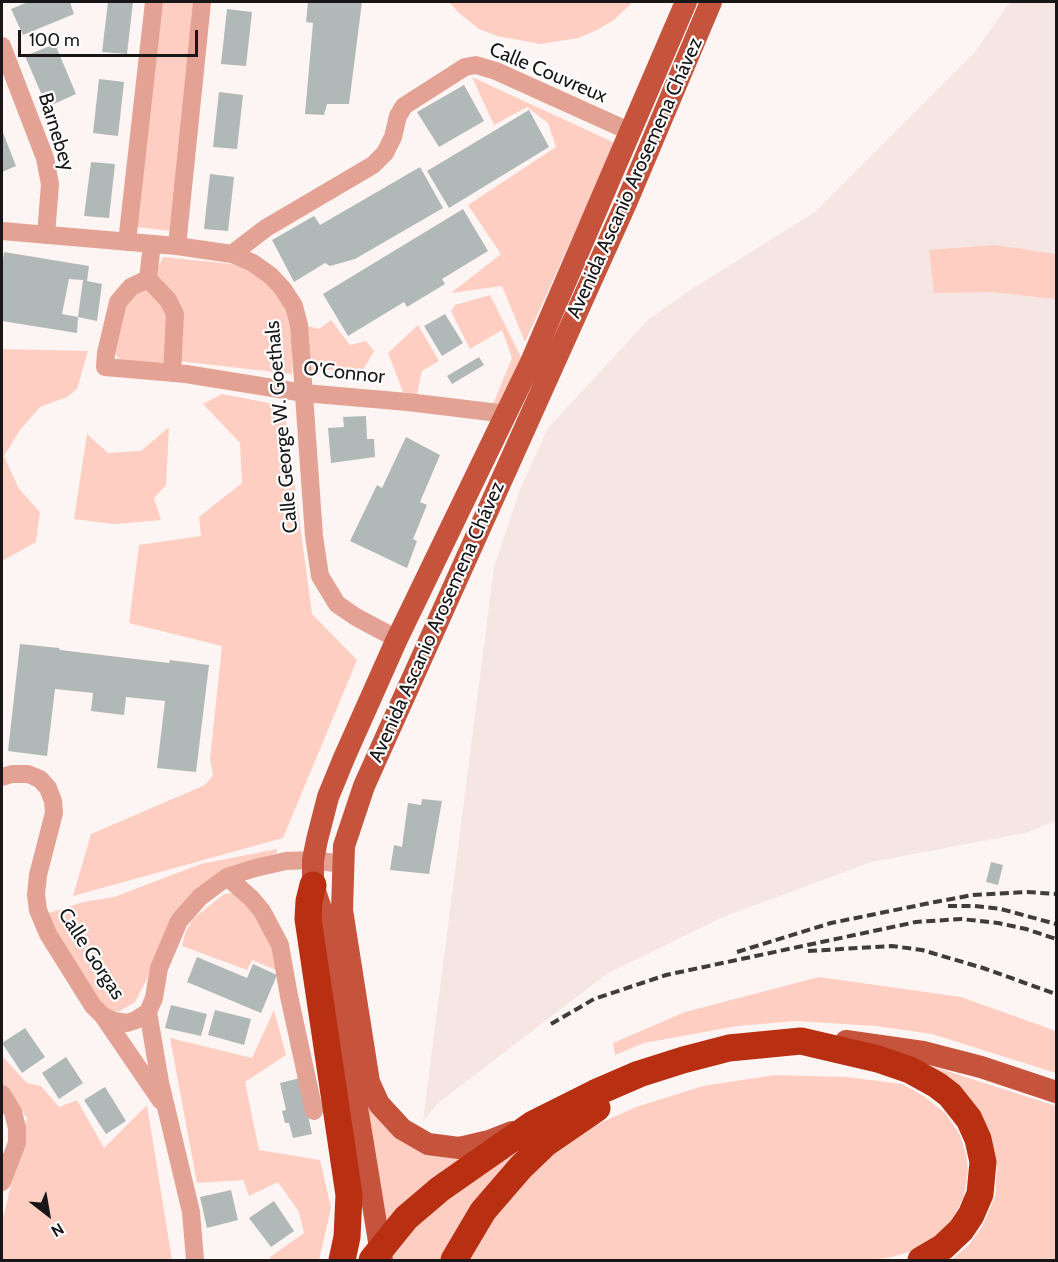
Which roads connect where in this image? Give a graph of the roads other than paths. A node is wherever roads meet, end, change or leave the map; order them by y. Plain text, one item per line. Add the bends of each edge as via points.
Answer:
1 (154, 2) edge
2 (202, 2) edge
3 (686, 2) edge
4 (711, 2) edge
5 (2, 46) edge
6 (625, 129) junction
7 (2, 231) edge
8 (46, 235) junction
9 (127, 242) junction
10 (152, 244) junction
11 (177, 246) junction
12 (232, 254) junction
13 (148, 279) junction
14 (172, 373) junction
15 (304, 393) junction
16 (507, 414) junction
17 (397, 639) junction
18 (2, 777) edge
19 (342, 864) junction
20 (313, 873) junction
21 (227, 877) junction
22 (148, 1012) junction
23 (102, 1016) junction
24 (801, 1041) junction
25 (729, 1048) junction
26 (1056, 1092) edge
27 (2, 1094) edge
28 (167, 1110) junction
29 (315, 1111) dead end
30 (532, 1124) junction
31 (2, 1182) edge
32 (195, 1260) edge
33 (342, 1260) edge
34 (372, 1260) edge
35 (382, 1260) edge
36 (454, 1260) edge
37 (921, 1260) edge

1 - 9 street
2 - 11 street
3 - 6 main road, Avenida Ascanio Arosemena Chávez
4 - 19 main road, Avenida Ascanio Arosemena Chávez via 617,223 364,786
5 - 8 street, Barnebey via 45,158 50,184
6 - 12 street, Calle Couvreux via 496,70 476,65 465,67 404,106 385,153 373,165 266,228
6 - 16 main road, Avenida Ascanio Arosemena Chávez
7 - 8 street, Calle George W. Goethals
8 - 9 street, Calle George W. Goethals
9 - 10 street, Calle George W. Goethals
10 - 11 street, Calle George W. Goethals
10 - 13 street
11 - 12 street, Calle George W. Goethals
12 - 15 street, Calle George W. Goethals via 271,276 294,306
13 - 14 street via 168,300 175,314
13 - 14 street, O'Connor via 131,287 118,302 105,367
14 - 15 street, O'Connor
15 - 16 street, O'Connor
15 - 17 street, Calle George W. Goethals via 320,576 337,604
16 - 17 main road, Avenida Ascanio Arosemena Chávez
17 - 20 main road, Avenida Ascanio Arosemena Chávez via 328,797
18 - 23 street, Calle Gorgas via 28,774 40,779 51,795 54,813 38,875 38,910 48,934
19 - 20 street, Calle Gorgas
19 - 30 main road, Avenida Ascanio Arosemena Chávez via 342,910 369,1082 379,1104 402,1129 428,1144 446,1147 489,1141
20 - 21 street, Calle Gorgas via 286,861
20 - 33 highway via 308,919 349,1195
20 - 35 main road via 328,930
21 - 22 street, Calle Gorgas via 200,897 178,921 159,968
21 - 29 street via 251,898 280,945
22 - 23 street, Calle Gorgas via 127,1023
22 - 28 street
23 - 28 street
24 - 25 highway
24 - 26 main road via 854,1042 923,1052
24 - 37 highway via 910,1070 950,1095 969,1119 982,1150 980,1194 961,1230 944,1247
25 - 30 highway via 639,1074
25 - 36 highway via 623,1092 546,1143 483,1210
27 - 31 street via 17,1128 16,1143
28 - 32 street via 191,1212
30 - 34 highway via 415,1210

